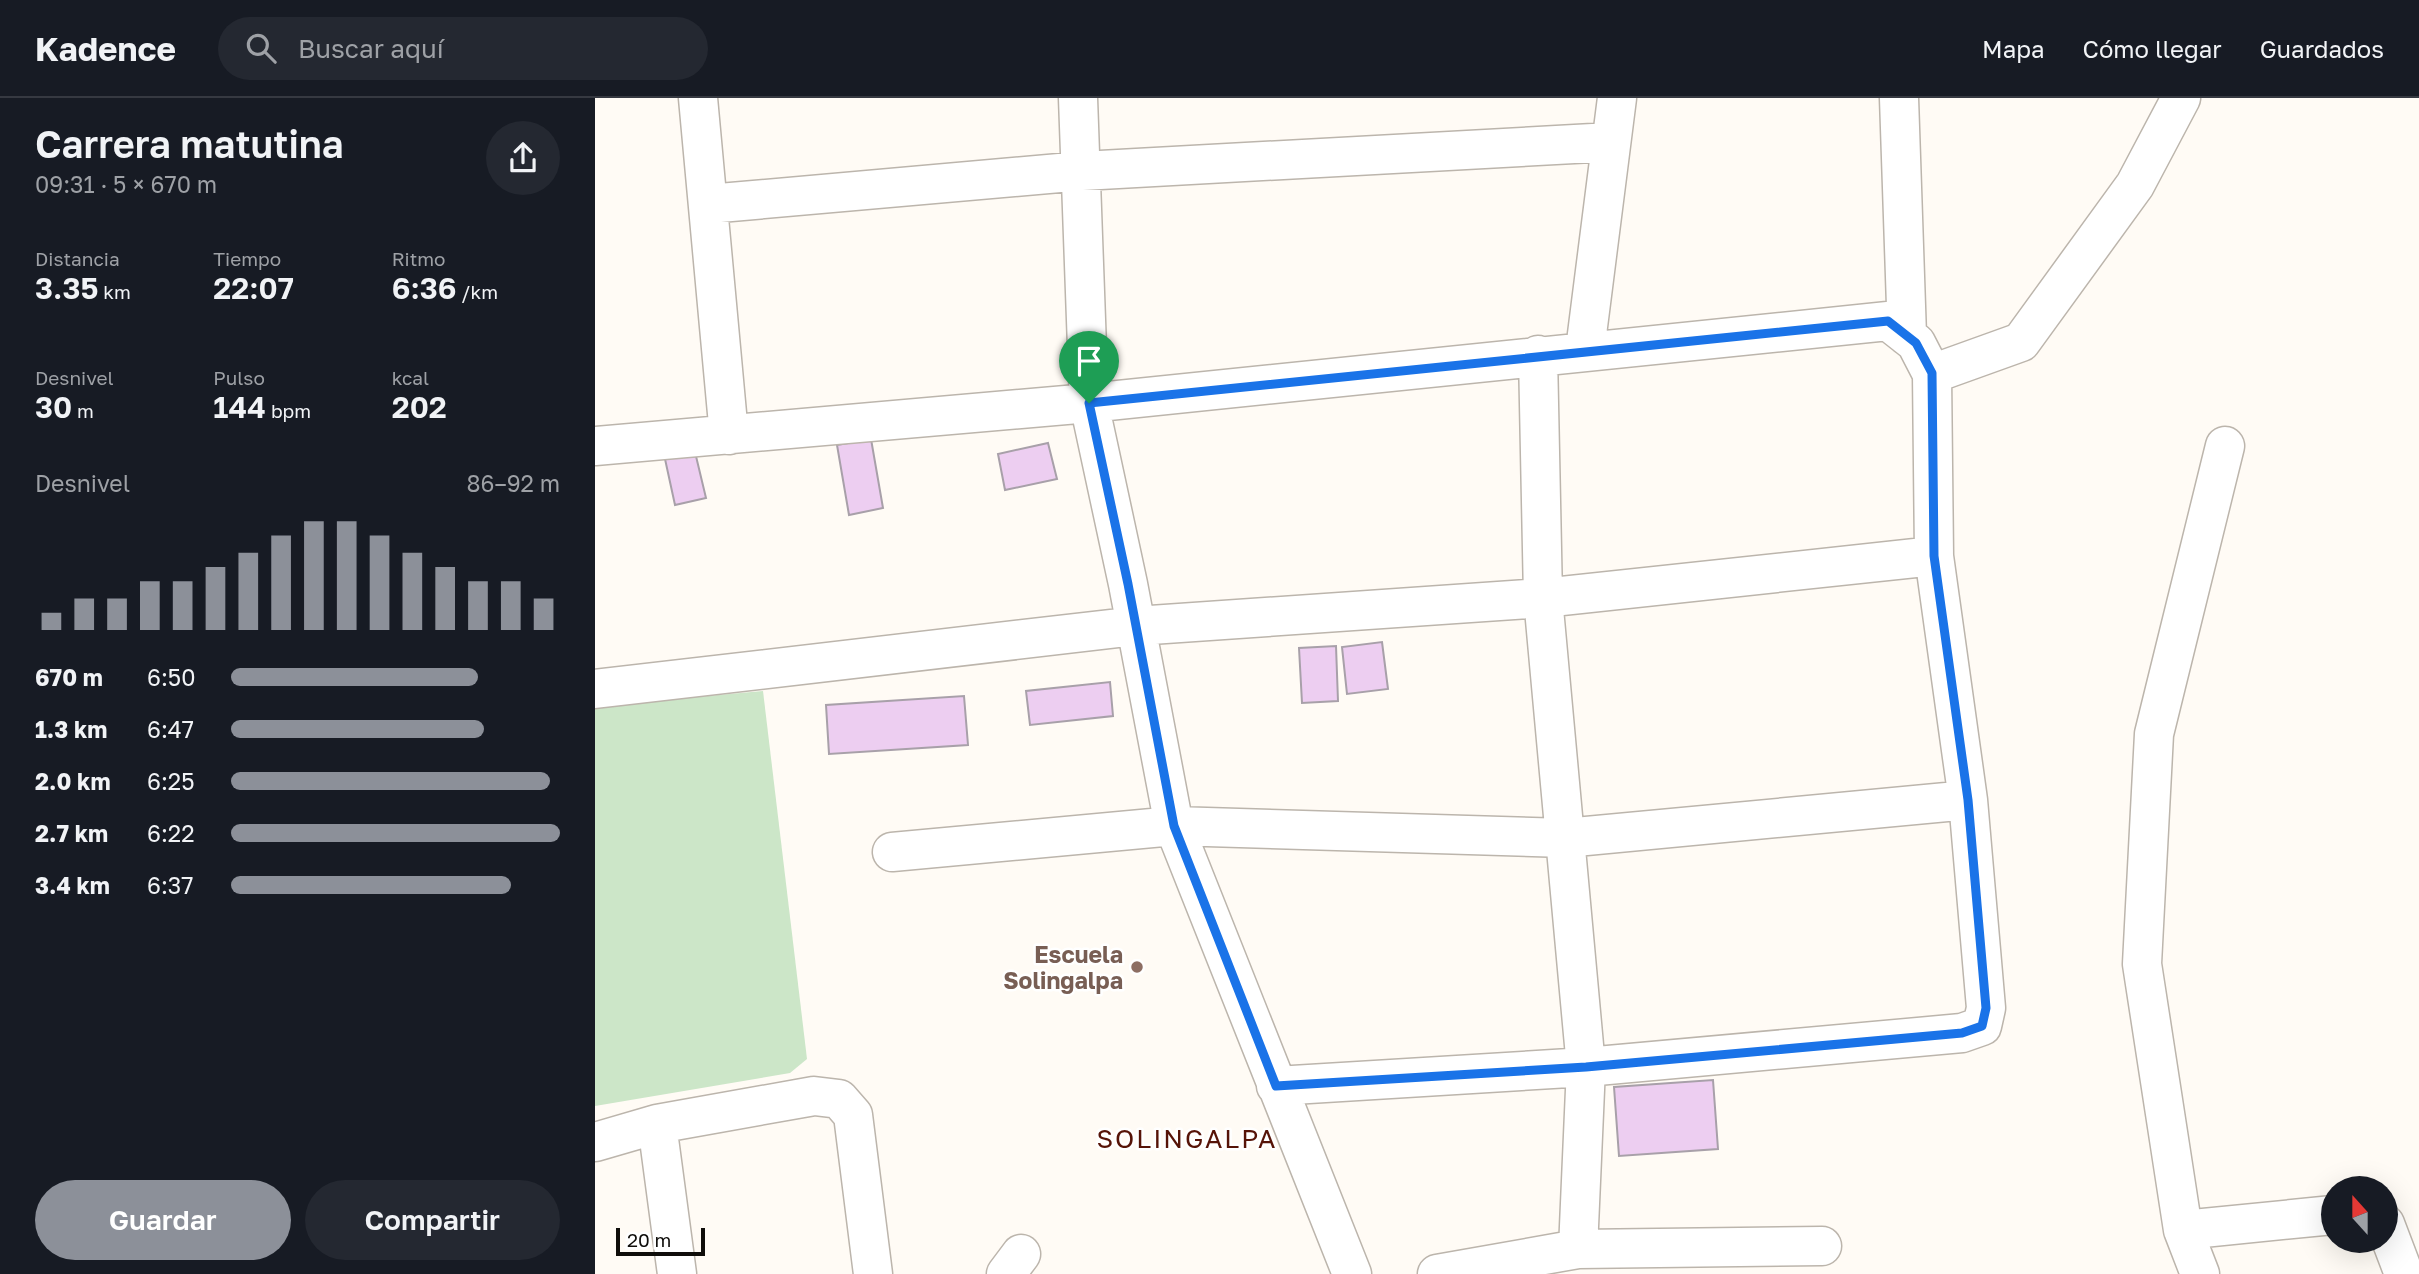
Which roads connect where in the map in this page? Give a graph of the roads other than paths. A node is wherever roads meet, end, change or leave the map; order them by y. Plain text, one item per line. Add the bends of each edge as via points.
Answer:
1 (698, 98) edge
2 (1078, 98) edge
3 (1617, 98) edge
4 (1899, 98) edge
5 (2181, 98) edge
6 (1611, 142) junction
7 (1082, 170) junction
8 (708, 204) junction
9 (1907, 336) junction
10 (1585, 350) junction
11 (1538, 355) junction
12 (1932, 373) junction
13 (1089, 403) junction
14 (729, 435) junction
15 (595, 446) edge
16 (2225, 446) dead end
17 (1934, 556) junction
18 (1543, 598) junction
19 (1136, 626) junction
20 (595, 689) edge
21 (1968, 800) junction
22 (1174, 826) junction
23 (1565, 838) junction
24 (892, 852) dead end
25 (1586, 1067) junction
26 (1276, 1086) junction
27 (657, 1124) junction
28 (595, 1142) edge
29 (2321, 1215) edge
30 (2183, 1230) junction
31 (1822, 1246) dead end
32 (1578, 1250) junction
33 (2396, 1253) edge
34 (677, 1274) edge
35 (873, 1274) edge
36 (1352, 1274) edge
37 (1437, 1274) edge
38 (2200, 1274) edge
39 (2404, 1274) edge

1 - 8 street
2 - 7 street
3 - 6 street
4 - 9 street
5 - 12 street via 2135,185 2021,342
6 - 7 street
6 - 10 street
7 - 8 street
7 - 13 street
8 - 14 street
9 - 10 street via 1888,321
9 - 12 street via 1916,343
10 - 11 street
11 - 13 street
11 - 18 street
12 - 17 street
13 - 14 street
13 - 19 street
14 - 15 street
16 - 30 street via 2154,734 2143,937 2142,964
17 - 18 street
17 - 21 street
18 - 19 street
18 - 23 street
19 - 20 street
19 - 22 street
21 - 23 street
21 - 25 street via 1986,1008 1982,1026 1962,1033
22 - 23 street
22 - 24 street
22 - 26 street
23 - 25 street
25 - 26 street
25 - 32 street
26 - 36 street
27 - 28 street
27 - 34 street
27 - 35 street via 814,1096 839,1099 853,1115
29 - 30 street
30 - 38 street
31 - 32 street
32 - 37 street
33 - 39 street

